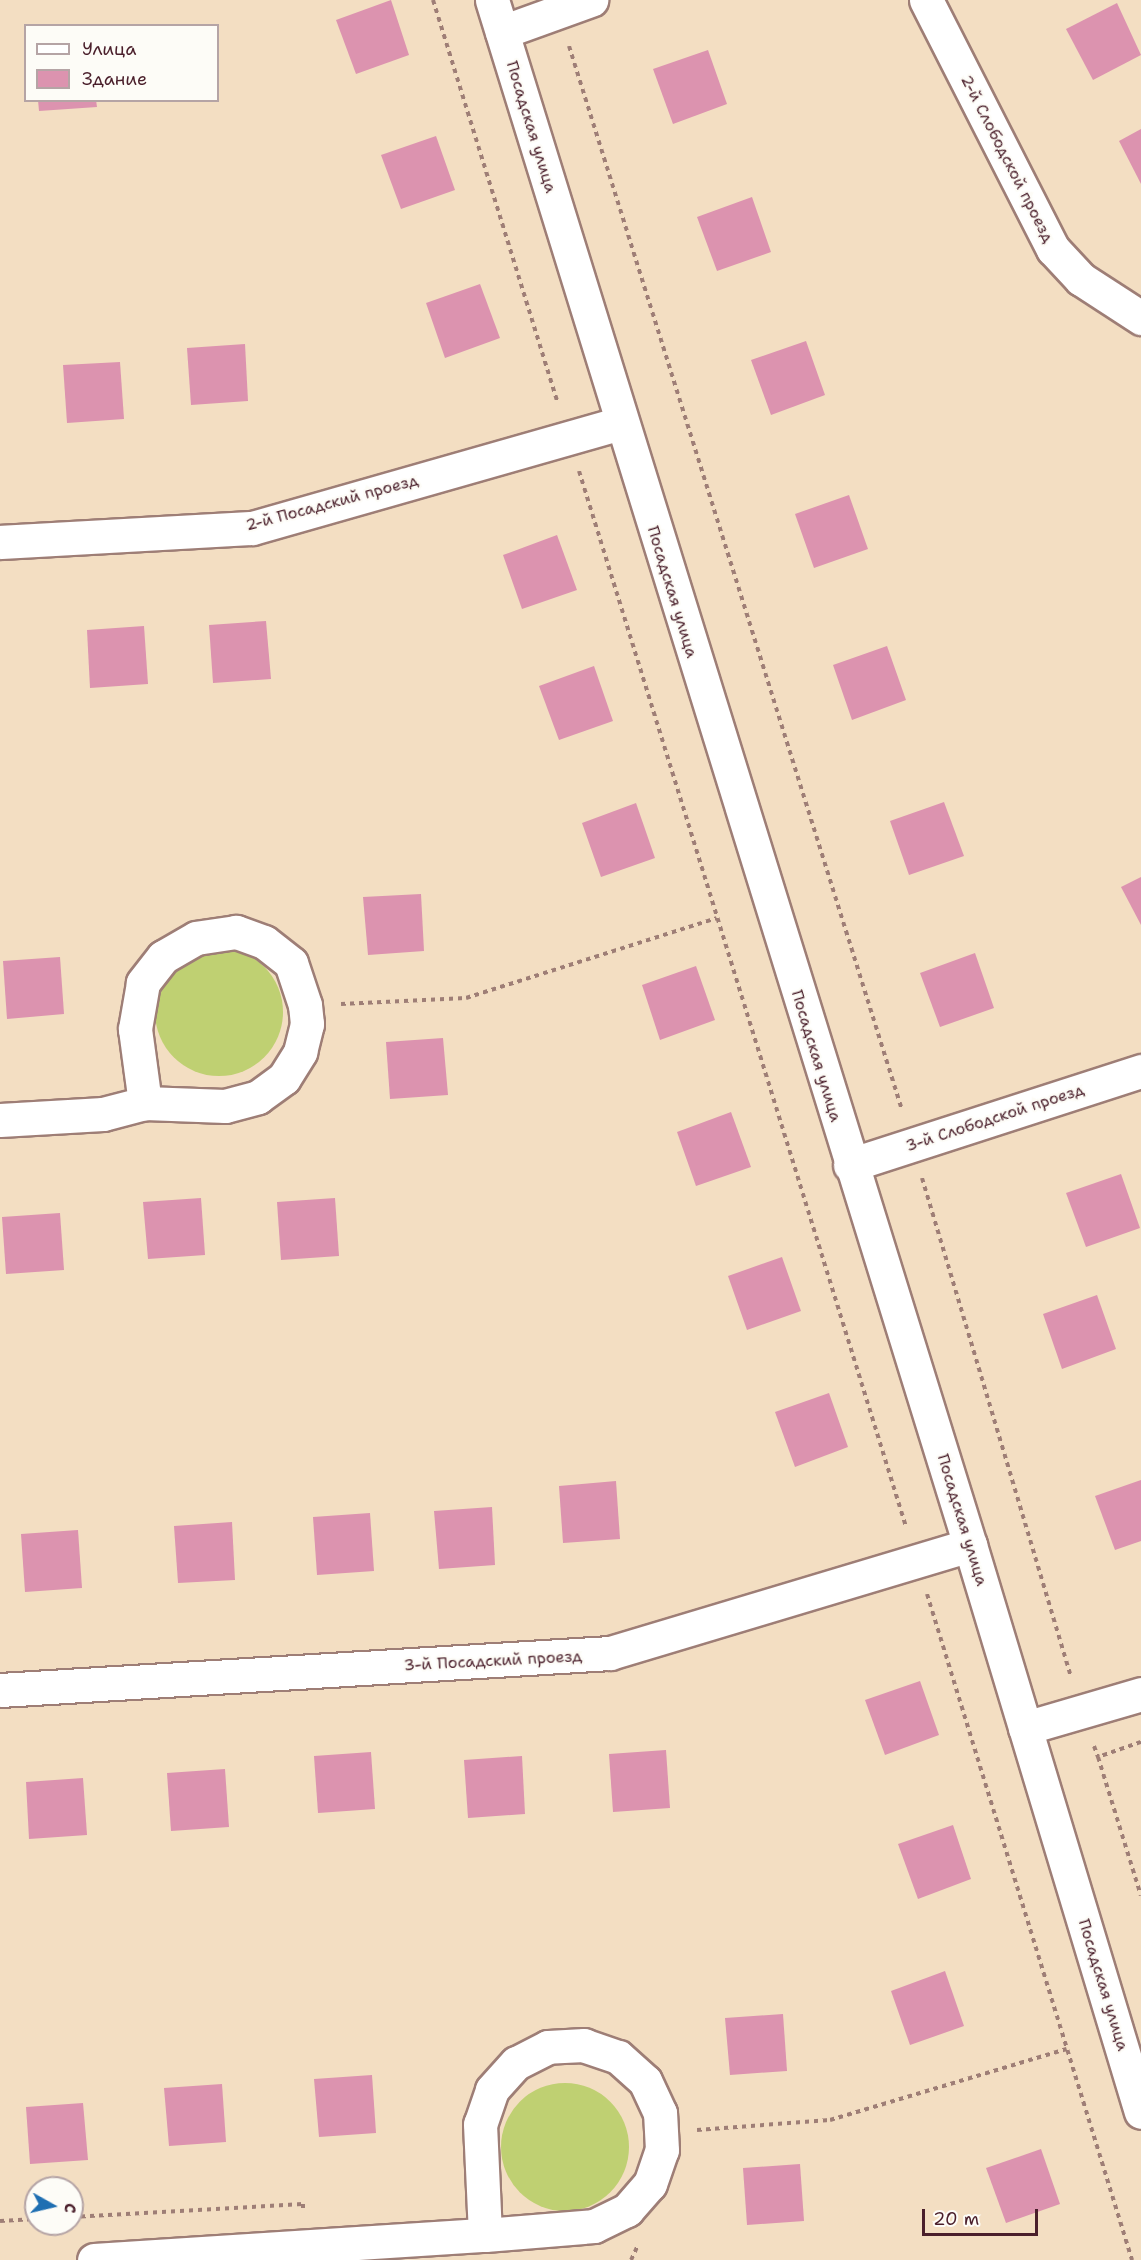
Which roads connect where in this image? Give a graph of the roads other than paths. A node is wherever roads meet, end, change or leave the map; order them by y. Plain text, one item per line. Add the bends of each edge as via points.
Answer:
1 (492, 0) edge
2 (591, 0) edge
3 (926, 0) edge
4 (502, 32) junction
5 (1141, 318) edge
6 (620, 423) junction
7 (0, 542) edge
8 (1141, 1071) edge
9 (145, 1103) junction
10 (0, 1120) edge
11 (850, 1166) junction
12 (970, 1545) junction
13 (0, 1690) edge
14 (1141, 1694) edge
15 (1025, 1728) junction
16 (1141, 2112) edge
17 (485, 2235) junction
18 (94, 2260) edge

1 - 4 street, Посадская улица
2 - 4 street
3 - 5 street, 2-й Слободской проезд via 1053,249 1081,279
4 - 6 street, Посадская улица
6 - 7 street, 2-й Посадский проезд via 252,528
6 - 11 street, Посадская улица
8 - 11 street, 3-й Слободской проезд
9 - 9 street via 135,1029 143,983 163,957 196,938 236,932 264,942 291,963 307,1024 300,1052 284,1078 258,1097 225,1106
9 - 10 street via 103,1114
11 - 12 street, Посадская улица
12 - 13 street, 3-й Посадский проезд via 610,1653
12 - 15 street, Посадская улица
14 - 15 street
15 - 16 street, Посадская улица
17 - 17 street via 594,2226 627,2211 650,2184 662,2150 660,2114 645,2081 618,2057 584,2045 548,2047 516,2063 492,2090 480,2124
17 - 18 street

